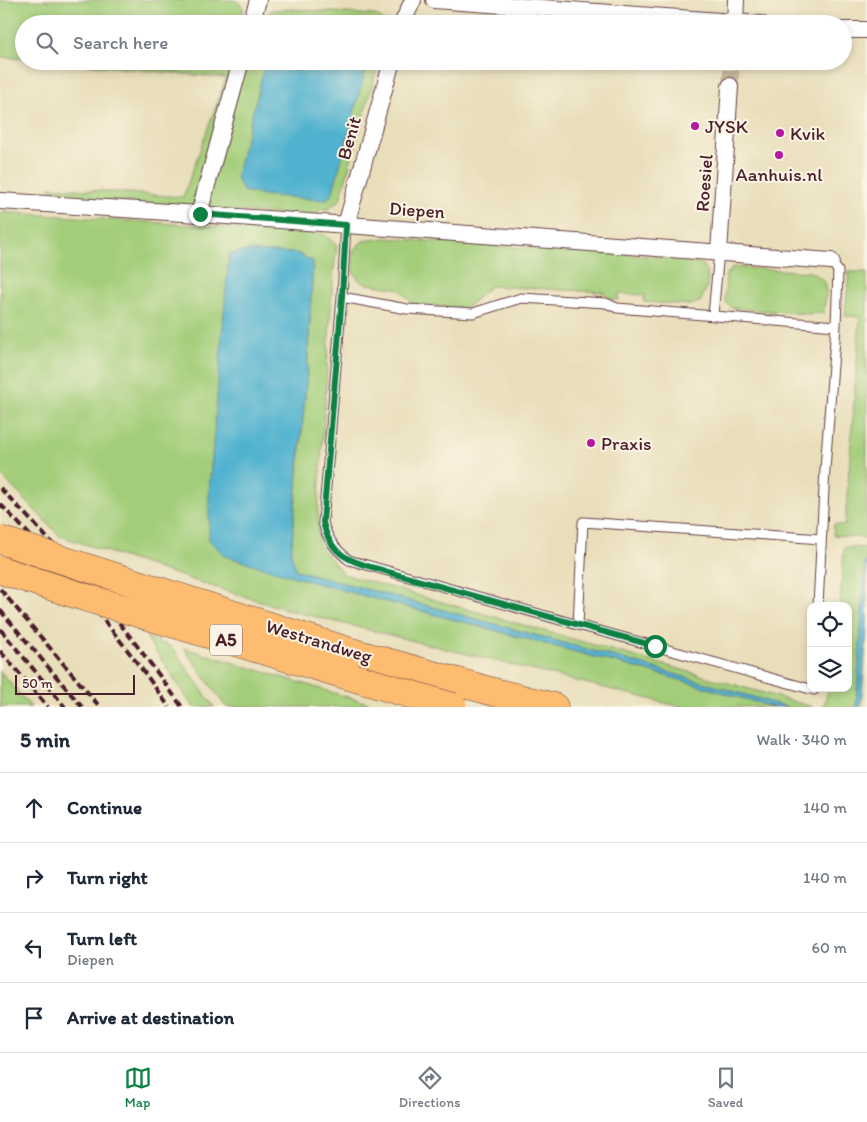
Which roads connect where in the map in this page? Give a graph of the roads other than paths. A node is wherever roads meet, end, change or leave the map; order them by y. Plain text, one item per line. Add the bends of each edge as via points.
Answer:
1 (258, 0) edge
2 (413, 0) edge
3 (434, 0) edge
4 (736, 0) edge
5 (254, 15) edge
6 (406, 15) edge
7 (630, 15) edge
8 (735, 15) edge
9 (852, 30) edge
10 (867, 30) edge
11 (239, 70) edge
12 (389, 70) edge
13 (730, 86) tunnel mouth
14 (0, 201) edge
15 (200, 214) junction
16 (346, 225) junction
17 (719, 252) junction
18 (830, 262) joint
19 (342, 297) junction
20 (713, 315) junction
21 (836, 326) junction
22 (822, 539) junction
23 (0, 540) edge
24 (0, 570) edge
25 (818, 602) edge
26 (578, 625) junction
27 (807, 688) edge
28 (453, 707) edge
29 (554, 707) edge

1 - 5 street
2 - 6 street
3 - 7 street
4 - 8 street
9 - 10 street
11 - 15 street
12 - 16 street, Benit
13 - 17 street, Roesiel
14 - 15 street, Diepen
15 - 16 street, Diepen
16 - 17 street, Diepen
16 - 19 lane
17 - 18 street, Diepen
17 - 20 lane
18 - 21 lane via 838,270
19 - 20 lane via 407,309 474,313 521,298 606,303 617,308
19 - 26 lane via 323,522 332,545 349,560
20 - 21 lane
21 - 22 lane
22 - 25 lane
22 - 26 lane via 583,522
23 - 29 highway, Westrandweg / A5, bridge via 351,652
24 - 28 highway, Westrandweg / A5, bridge
26 - 27 lane

